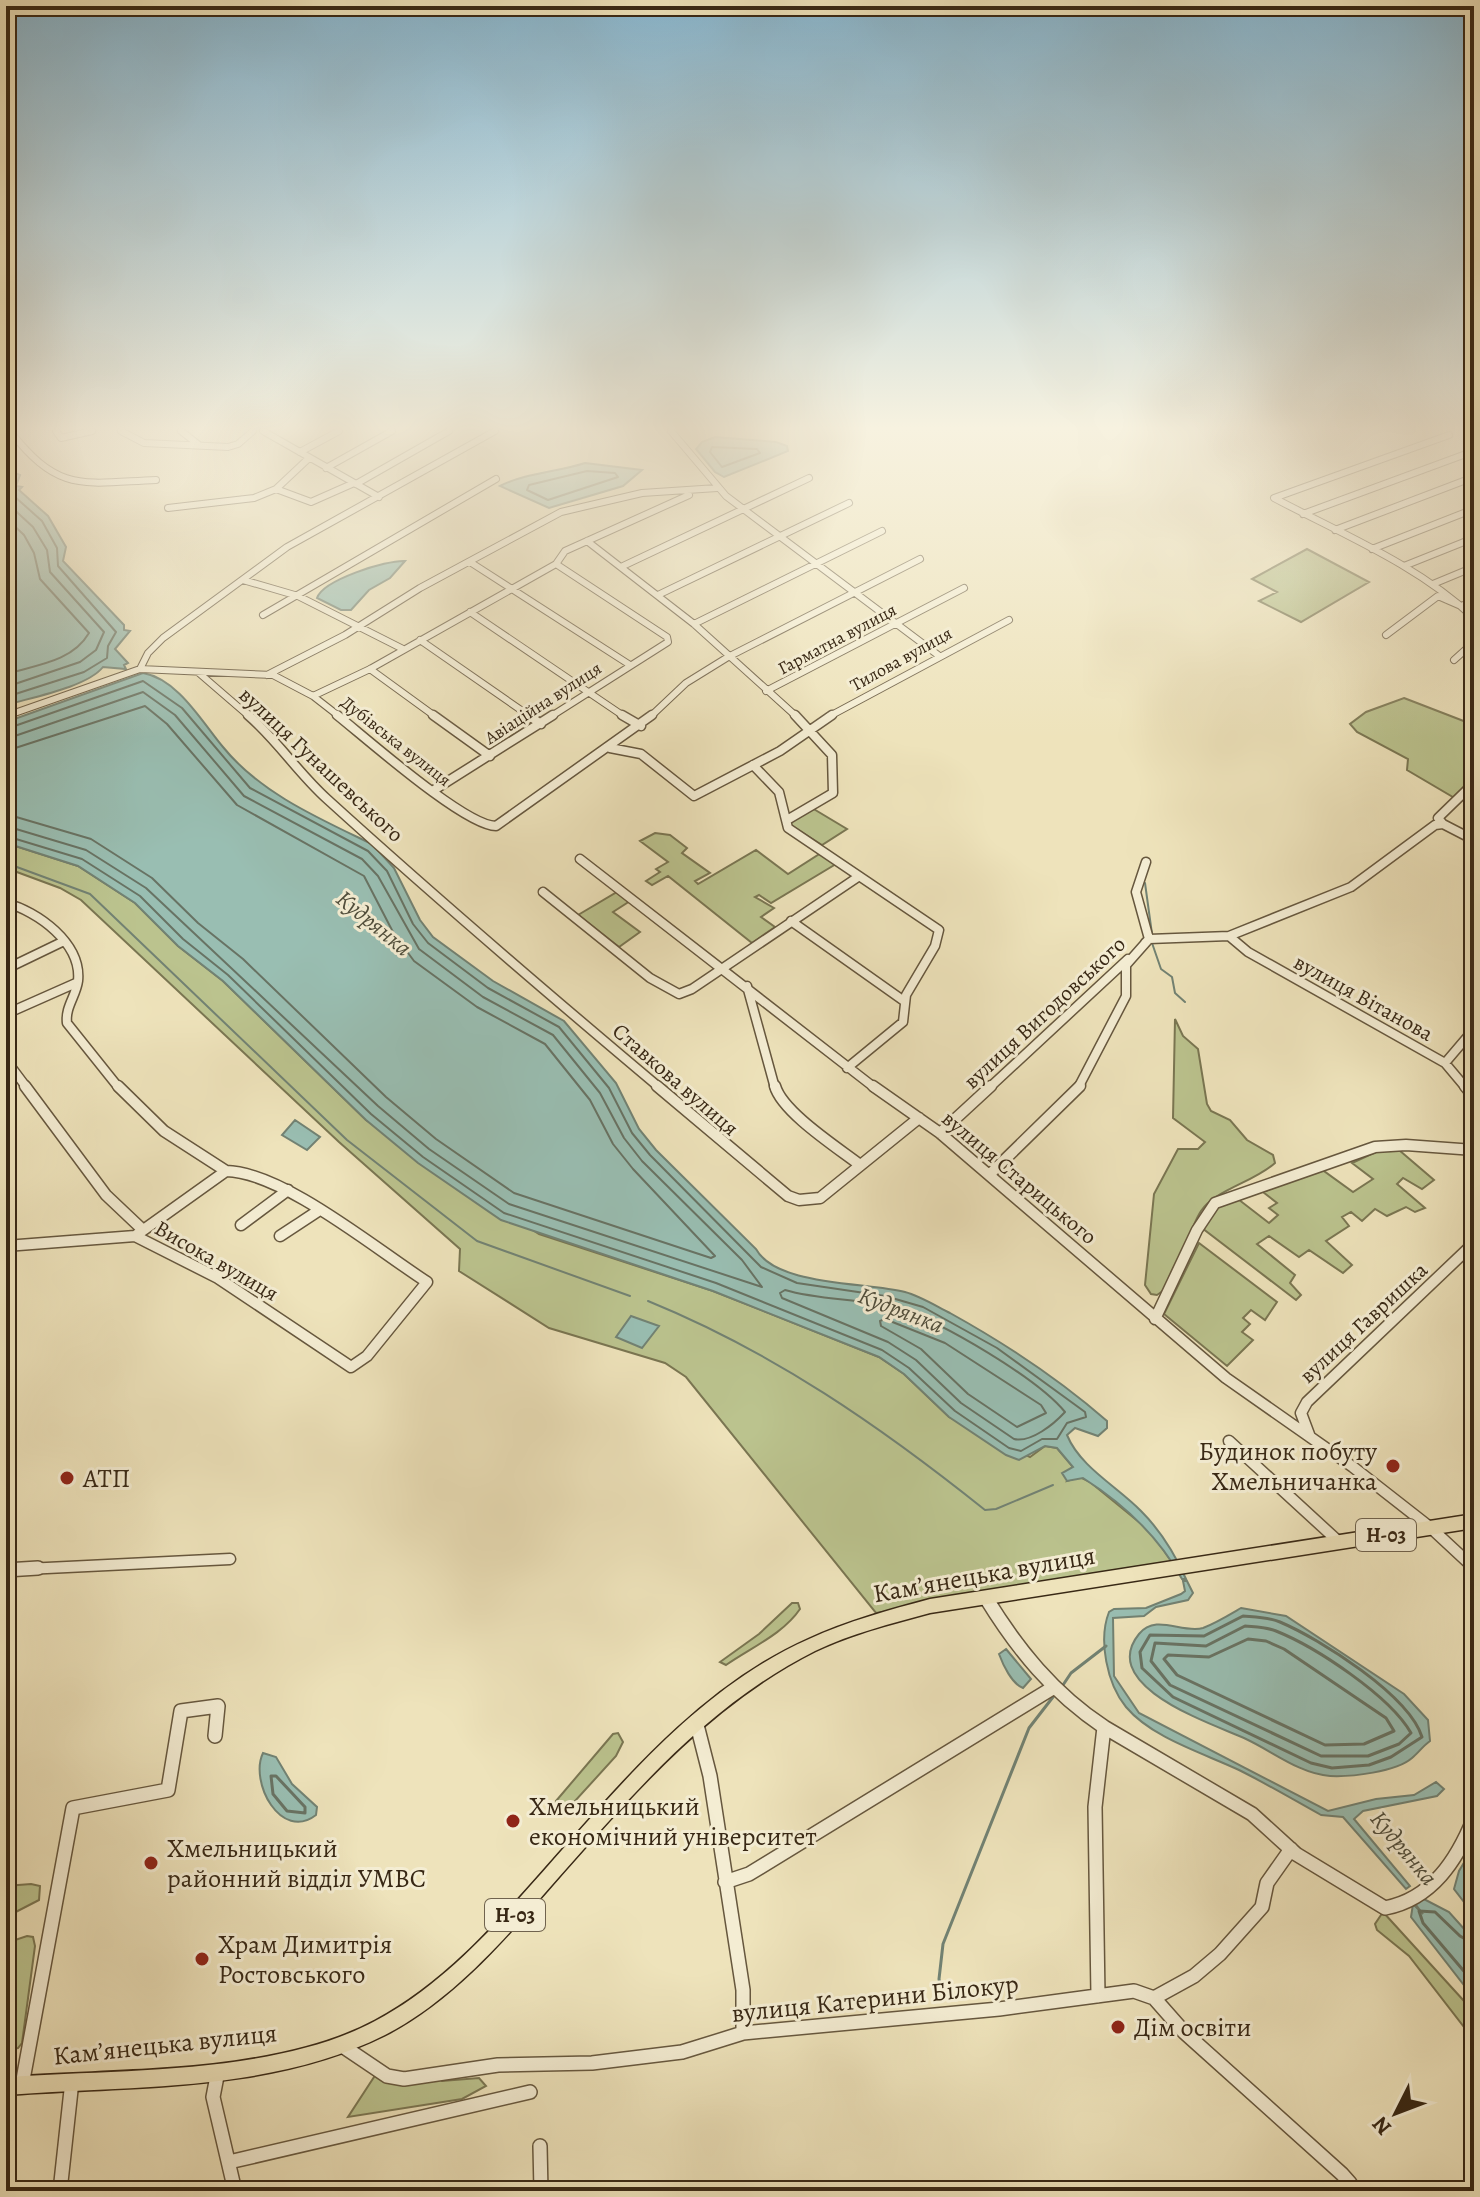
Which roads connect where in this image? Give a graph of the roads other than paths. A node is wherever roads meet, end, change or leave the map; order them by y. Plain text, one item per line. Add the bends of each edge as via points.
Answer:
1 (311, 534) edge
2 (404, 534) edge
3 (522, 534) edge
4 (604, 534) edge
5 (694, 534) edge
6 (785, 534) edge
7 (877, 534) edge
8 (1342, 534) edge
9 (1411, 534) edge
10 (782, 535) junction
11 (1474, 538) edge
12 (587, 541) junction
13 (1372, 549) junction
14 (920, 559) dead end
15 (470, 562) junction
16 (819, 563) junction
17 (556, 564) junction
18 (623, 566) junction
19 (1404, 566) junction
20 (1474, 567) edge
21 (243, 580) junction
22 (1433, 584) junction
23 (514, 587) junction
24 (964, 588) dead end
25 (856, 592) junction
26 (658, 595) junction
27 (298, 596) junction
28 (1474, 601) edge
29 (1461, 606) junction
30 (470, 612) junction
31 (263, 615) dead end
32 (1474, 618) edge
33 (1009, 620) dead end
34 (694, 624) junction
35 (895, 624) junction
36 (360, 626) junction
37 (1386, 635) dead end
38 (420, 640) junction
39 (1474, 642) edge
40 (403, 649) junction
41 (938, 655) junction
42 (728, 657) junction
43 (1454, 660) dead end
44 (630, 665) junction
45 (140, 669) junction
46 (370, 669) junction
47 (199, 673) junction
48 (267, 675) junction
49 (766, 691) junction
50 (587, 693) junction
51 (313, 696) junction
52 (6, 716) edge
53 (541, 724) junction
54 (641, 726) junction
55 (811, 730) junction
56 (613, 746) junction
57 (490, 756) junction
58 (753, 765) junction
59 (735, 777) junction
60 (762, 779) junction
61 (1474, 783) edge
62 (434, 790) junction
63 (787, 820) junction
64 (1439, 825) junction
65 (1474, 840) edge
66 (580, 859) dead end
67 (1146, 862) dead end
68 (858, 877) junction
69 (419, 883) joint
70 (543, 892) dead end
71 (6, 903) edge
72 (791, 921) junction
73 (1229, 936) junction
74 (1149, 939) junction
75 (62, 942) junction
76 (722, 967) junction
77 (6, 969) edge
78 (1122, 970) junction
79 (76, 983) junction
80 (754, 995) junction
81 (904, 1001) junction
82 (6, 1014) edge
83 (1474, 1029) edge
84 (6, 1060) edge
85 (1445, 1063) junction
86 (847, 1068) junction
87 (1474, 1097) edge
88 (919, 1118) junction
89 (940, 1133) junction
90 (1474, 1150) edge
91 (860, 1165) junction
92 (226, 1171) junction
93 (989, 1175) junction
94 (288, 1190) junction
95 (318, 1211) junction
96 (241, 1225) dead end
97 (139, 1233) junction
98 (280, 1236) dead end
99 (1474, 1243) edge
100 (6, 1246) edge
101 (1155, 1319) junction
102 (1310, 1438) junction
103 (1229, 1441) dead end
104 (1474, 1521) edge
105 (1431, 1528) junction
106 (1339, 1542) junction
107 (230, 1559) dead end
108 (1474, 1568) edge
109 (6, 1570) edge
110 (986, 1598) junction
111 (1051, 1689) junction
112 (696, 1721) junction
113 (1104, 1727) junction
114 (215, 1736) dead end
115 (1474, 1818) edge
116 (1291, 1849) junction
117 (725, 1882) junction
118 (1098, 1996) junction
119 (1154, 1998) junction
120 (743, 2033) junction
121 (341, 2045) junction
122 (218, 2071) junction
123 (72, 2081) junction
124 (14, 2085) edge
125 (530, 2092) dead end
126 (540, 2146) dead end
127 (229, 2162) junction
128 (1348, 2187) edge
129 (60, 2191) edge
130 (235, 2191) edge
131 (541, 2191) edge

1 - 21 street
2 - 27 street
3 - 15 street
4 - 12 street
5 - 18 street
6 - 10 street
7 - 16 street
8 - 13 street
9 - 13 street
10 - 16 street
10 - 26 street
11 - 19 street
12 - 17 street via 562,552
12 - 18 street
13 - 19 street
14 - 25 street
15 - 23 street
15 - 36 street
16 - 25 street
16 - 34 street
17 - 23 street
17 - 44 street, Авіаційна вулиця via 667,637 668,642
18 - 26 street
19 - 22 street
20 - 22 street
21 - 27 street
21 - 45 street via 155,644
22 - 29 street
23 - 30 street
23 - 44 street
24 - 35 street, Гарматна вулиця
25 - 35 street
25 - 42 street
26 - 34 street
27 - 31 street
27 - 36 street
28 - 29 street
29 - 32 street
29 - 37 street via 1438,596
30 - 38 street
30 - 50 street
33 - 41 street, Тилова вулиця
34 - 42 street
35 - 41 street
35 - 49 street, Гарматна вулиця
36 - 40 street
36 - 48 street
38 - 40 street
38 - 53 street
39 - 43 street
40 - 46 street
41 - 55 street, Тилова вулиця
42 - 49 street
42 - 54 street via 686,683
44 - 50 street, Авіаційна вулиця
45 - 47 street, Дубівська вулиця
45 - 52 street
46 - 51 street
46 - 57 street
47 - 48 street, Дубівська вулиця
47 - 69 street, вулиця Гунашевського
48 - 51 street, Дубівська вулиця
49 - 55 street
50 - 53 street, Авіаційна вулиця
50 - 54 street
51 - 62 street, Дубівська вулиця
53 - 57 street, Авіаційна вулиця
54 - 56 street
55 - 58 street, Тилова вулиця
55 - 63 street via 832,755 834,791
56 - 59 street, Тилова вулиця via 657,762 689,795
56 - 62 street, Дубівська вулиця via 496,826 486,826
57 - 62 street, Авіаційна вулиця
58 - 59 street, Тилова вулиця
58 - 60 street
59 - 60 street
60 - 63 street via 777,788
61 - 64 street via 1438,818
63 - 68 street via 788,828
64 - 65 street
64 - 73 street via 1351,887
66 - 76 street, вулиця Старицького
67 - 74 street, вулиця Вигодовського via 1136,892
68 - 72 street
68 - 81 street via 939,930
69 - 91 street, Ставкова вулиця via 788,1196 820,1198
70 - 76 street via 650,978 679,994
71 - 75 street via 35,911
72 - 76 street
72 - 81 street
73 - 74 street
73 - 85 street, вулиця Вітанова via 1248,952
74 - 78 street, вулиця Вигодовського
75 - 77 street
75 - 79 street via 78,973
76 - 80 street, вулиця Старицького
78 - 89 street, вулиця Вигодовського
78 - 93 street via 1126,996 1099,1043 1090,1073
79 - 82 street
79 - 92 street via 67,1023 109,1078 164,1131
80 - 86 street, вулиця Старицького
80 - 91 street via 777,1094
81 - 86 street via 903,1022
83 - 85 street
84 - 97 street
85 - 87 street, вулиця Вітанова
86 - 88 street, вулиця Старицького
88 - 89 street, вулиця Старицького
88 - 91 street, Ставкова вулиця
89 - 93 street, вулиця Старицького
90 - 101 street via 1375,1147 1215,1203
92 - 94 street via 251,1171
92 - 97 street
93 - 101 street, вулиця Старицького
94 - 95 street
94 - 96 street
95 - 97 street, Висока вулиця via 427,1282 367,1356 351,1367 218,1278
95 - 98 street
97 - 100 street, Висока вулиця
99 - 102 street, вулиця Гавришка via 1307,1402 1301,1413
101 - 102 street, вулиця Старицького
102 - 105 street, вулиця Старицького
103 - 106 street
104 - 105 main road, Камʼянецька вулиця / Н-03
105 - 106 main road, Камʼянецька вулиця / Н-03
105 - 108 street, вулиця Старицького
106 - 110 main road, Камʼянецька вулиця / Н-03
107 - 109 street
110 - 111 street
110 - 112 main road, Камʼянецька вулиця / Н-03 via 877,1617 813,1643 737,1687
111 - 113 street
111 - 117 street via 762,1866
112 - 117 street
112 - 121 main road, Камʼянецька вулиця / Н-03 via 441,1988 378,2029
113 - 116 street via 1252,1814
113 - 118 street via 1095,1807
114 - 124 street via 218,1706 181,1711 168,1790 85,1804 70,1814
115 - 116 street via 1450,1865 1430,1889 1405,1904 1385,1908
116 - 119 street via 1267,1883 1262,1907 1207,1967
117 - 120 street via 743,1990
118 - 119 street, вулиця Катерини Білокур via 1134,1991
118 - 120 street, вулиця Катерини Білокур
119 - 128 street
120 - 121 street, вулиця Катерини Білокур via 682,2052 592,2063 498,2065 411,2078 387,2076
121 - 122 main road, Камʼянецька вулиця / Н-03
122 - 123 main road, Камʼянецька вулиця / Н-03
122 - 127 street via 213,2097
123 - 124 main road, Камʼянецька вулиця / Н-03
123 - 129 street
125 - 127 street
126 - 131 street
127 - 130 street

